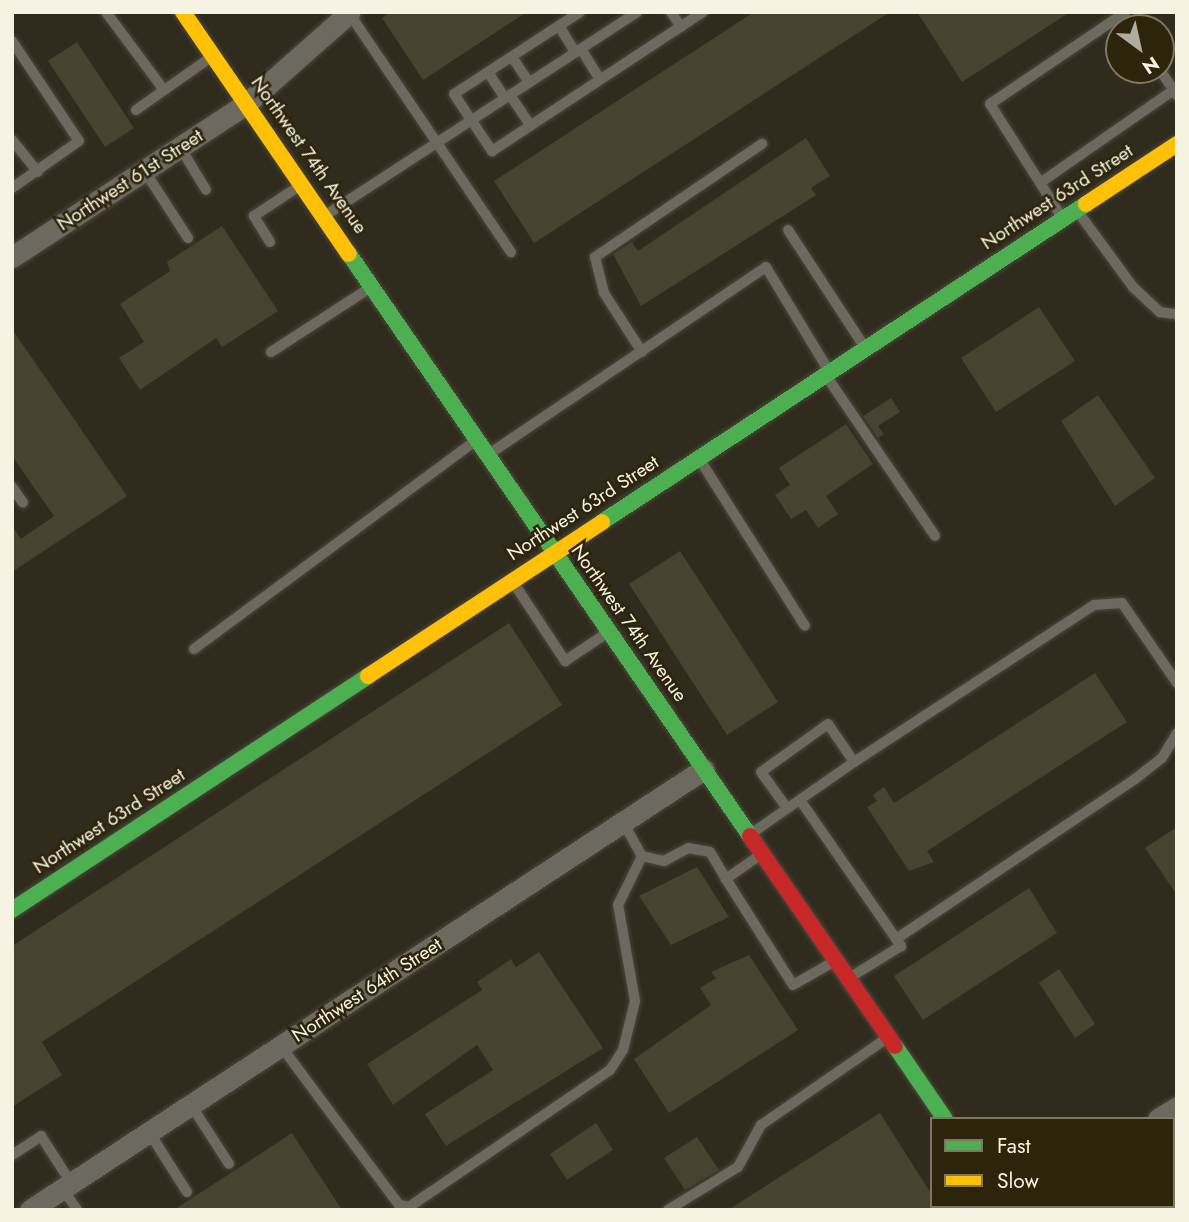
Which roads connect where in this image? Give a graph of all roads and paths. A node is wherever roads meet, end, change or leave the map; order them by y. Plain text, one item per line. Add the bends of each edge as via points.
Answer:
1 (106, 12) edge
2 (580, 12) edge
3 (671, 12) edge
4 (703, 12) edge
5 (350, 13) edge
6 (632, 14) edge
7 (191, 18) edge
8 (559, 26) junction
9 (1105, 26) edge
10 (681, 27) junction
11 (12, 41) edge
12 (578, 50) junction
13 (214, 55) junction
14 (512, 57) junction
15 (488, 72) junction
16 (600, 80) junction
17 (529, 82) junction
18 (164, 90) junction
19 (1175, 93) edge
20 (507, 96) junction
21 (247, 103) junction
22 (136, 110) dead end
23 (471, 120) junction
24 (531, 126) junction
25 (12, 139) edge
26 (438, 142) junction
27 (762, 144) dead end
28 (1177, 144) edge
29 (180, 147) junction
30 (144, 170) junction
31 (38, 172) junction
32 (303, 183) junction
33 (1040, 183) junction
34 (12, 188) edge
35 (206, 190) dead end
36 (1069, 214) junction
37 (326, 215) junction
38 (788, 230) dead end
39 (188, 238) dead end
40 (270, 242) dead end
41 (511, 252) dead end
42 (12, 257) edge
43 (373, 285) junction
44 (1175, 314) edge
45 (866, 348) junction
46 (271, 352) dead end
47 (642, 352) junction
48 (828, 374) junction
49 (478, 439) junction
50 (489, 454) junction
51 (698, 458) junction
52 (12, 487) edge
53 (23, 503) dead end
54 (934, 536) dead end
55 (554, 552) junction
56 (511, 580) junction
57 (805, 626) dead end
58 (609, 632) junction
59 (194, 649) dead end
60 (1175, 675) edge
61 (1177, 733) edge
62 (854, 762) junction
63 (704, 769) junction
64 (800, 800) junction
65 (787, 808) junction
66 (623, 822) junction
67 (749, 835) junction
68 (763, 854) junction
69 (642, 856) junction
70 (726, 879) junction
71 (12, 910) edge
72 (896, 939) junction
73 (836, 960) junction
74 (849, 978) junction
75 (889, 1036) junction
76 (281, 1046) junction
77 (191, 1105) junction
78 (1177, 1107) edge
79 (944, 1117) edge
80 (1161, 1117) edge
81 (149, 1132) junction
82 (12, 1155) edge
83 (229, 1164) dead end
84 (67, 1186) junction
85 (187, 1192) dead end
86 (32, 1209) edge
87 (77, 1210) edge
88 (668, 1210) edge

1 - 18 lane
2 - 8 lane
3 - 10 lane
4 - 10 lane
5 - 21 street, Northwest 61st Street
5 - 26 lane
6 - 12 lane
7 - 13 street, Northwest 74th Avenue
8 - 12 lane
8 - 14 lane
9 - 33 lane via 990,104
10 - 16 lane
11 - 31 lane via 79,141
12 - 16 lane
12 - 17 lane
13 - 18 lane
13 - 21 street, Northwest 74th Avenue
14 - 15 lane
14 - 17 lane
15 - 20 lane
15 - 23 lane via 454,94
16 - 24 lane
17 - 20 lane
18 - 22 lane
19 - 33 lane
20 - 23 lane
20 - 24 lane
21 - 29 street, Northwest 61st Street
21 - 32 street, Northwest 74th Avenue
23 - 24 lane via 492,151
23 - 26 lane
25 - 31 lane
26 - 37 lane
26 - 41 lane
27 - 47 lane via 595,257 592,264 604,293
28 - 36 street, Northwest 63rd Street
29 - 30 street, Northwest 61st Street
29 - 35 lane
30 - 39 lane
30 - 42 street, Northwest 61st Street
31 - 34 lane
32 - 37 street, Northwest 74th Avenue
32 - 40 lane via 254,216
33 - 36 lane
36 - 44 lane via 1133,287 1160,312
36 - 45 street, Northwest 63rd Street
37 - 43 street, Northwest 74th Avenue
38 - 45 lane
43 - 46 lane
43 - 49 street, Northwest 74th Avenue
45 - 48 street, Northwest 63rd Street
47 - 48 lane via 766,267
47 - 50 lane
48 - 51 street, Northwest 63rd Street
48 - 54 lane
49 - 50 street, Northwest 74th Avenue
49 - 59 lane
50 - 55 street, Northwest 74th Avenue
51 - 55 street, Northwest 63rd Street
51 - 57 lane
52 - 53 lane
55 - 56 street, Northwest 63rd Street
55 - 58 street, Northwest 74th Avenue
56 - 58 lane via 565,661
56 - 71 street, Northwest 63rd Street
58 - 63 street, Northwest 74th Avenue
60 - 62 lane via 1122,603 1094,605
61 - 72 lane via 1162,758 1135,779
62 - 64 lane
62 - 65 lane via 828,724 761,772
63 - 66 street, Northwest 64th Street
63 - 67 street, Northwest 74th Avenue
64 - 65 lane
64 - 72 lane
65 - 67 lane
66 - 69 lane
66 - 76 street, Northwest 64th Street
67 - 68 street, Northwest 74th Avenue
68 - 70 lane
68 - 73 street, Northwest 74th Avenue
69 - 70 lane via 664,861 688,848 710,852
69 - 76 lane via 618,905 635,1001 622,1051 610,1070 409,1207 399,1205
70 - 73 lane via 793,985
72 - 74 lane via 901,946
73 - 74 street, Northwest 74th Avenue
74 - 75 street, Northwest 74th Avenue
75 - 79 street, Northwest 74th Avenue
75 - 88 lane via 761,1125 738,1167
76 - 77 street, Northwest 64th Street
77 - 81 street, Northwest 64th Street
77 - 83 lane
78 - 80 street
81 - 84 street, Northwest 64th Street
81 - 85 lane
82 - 84 lane via 41,1136
84 - 86 street, Northwest 64th Street
84 - 87 lane

